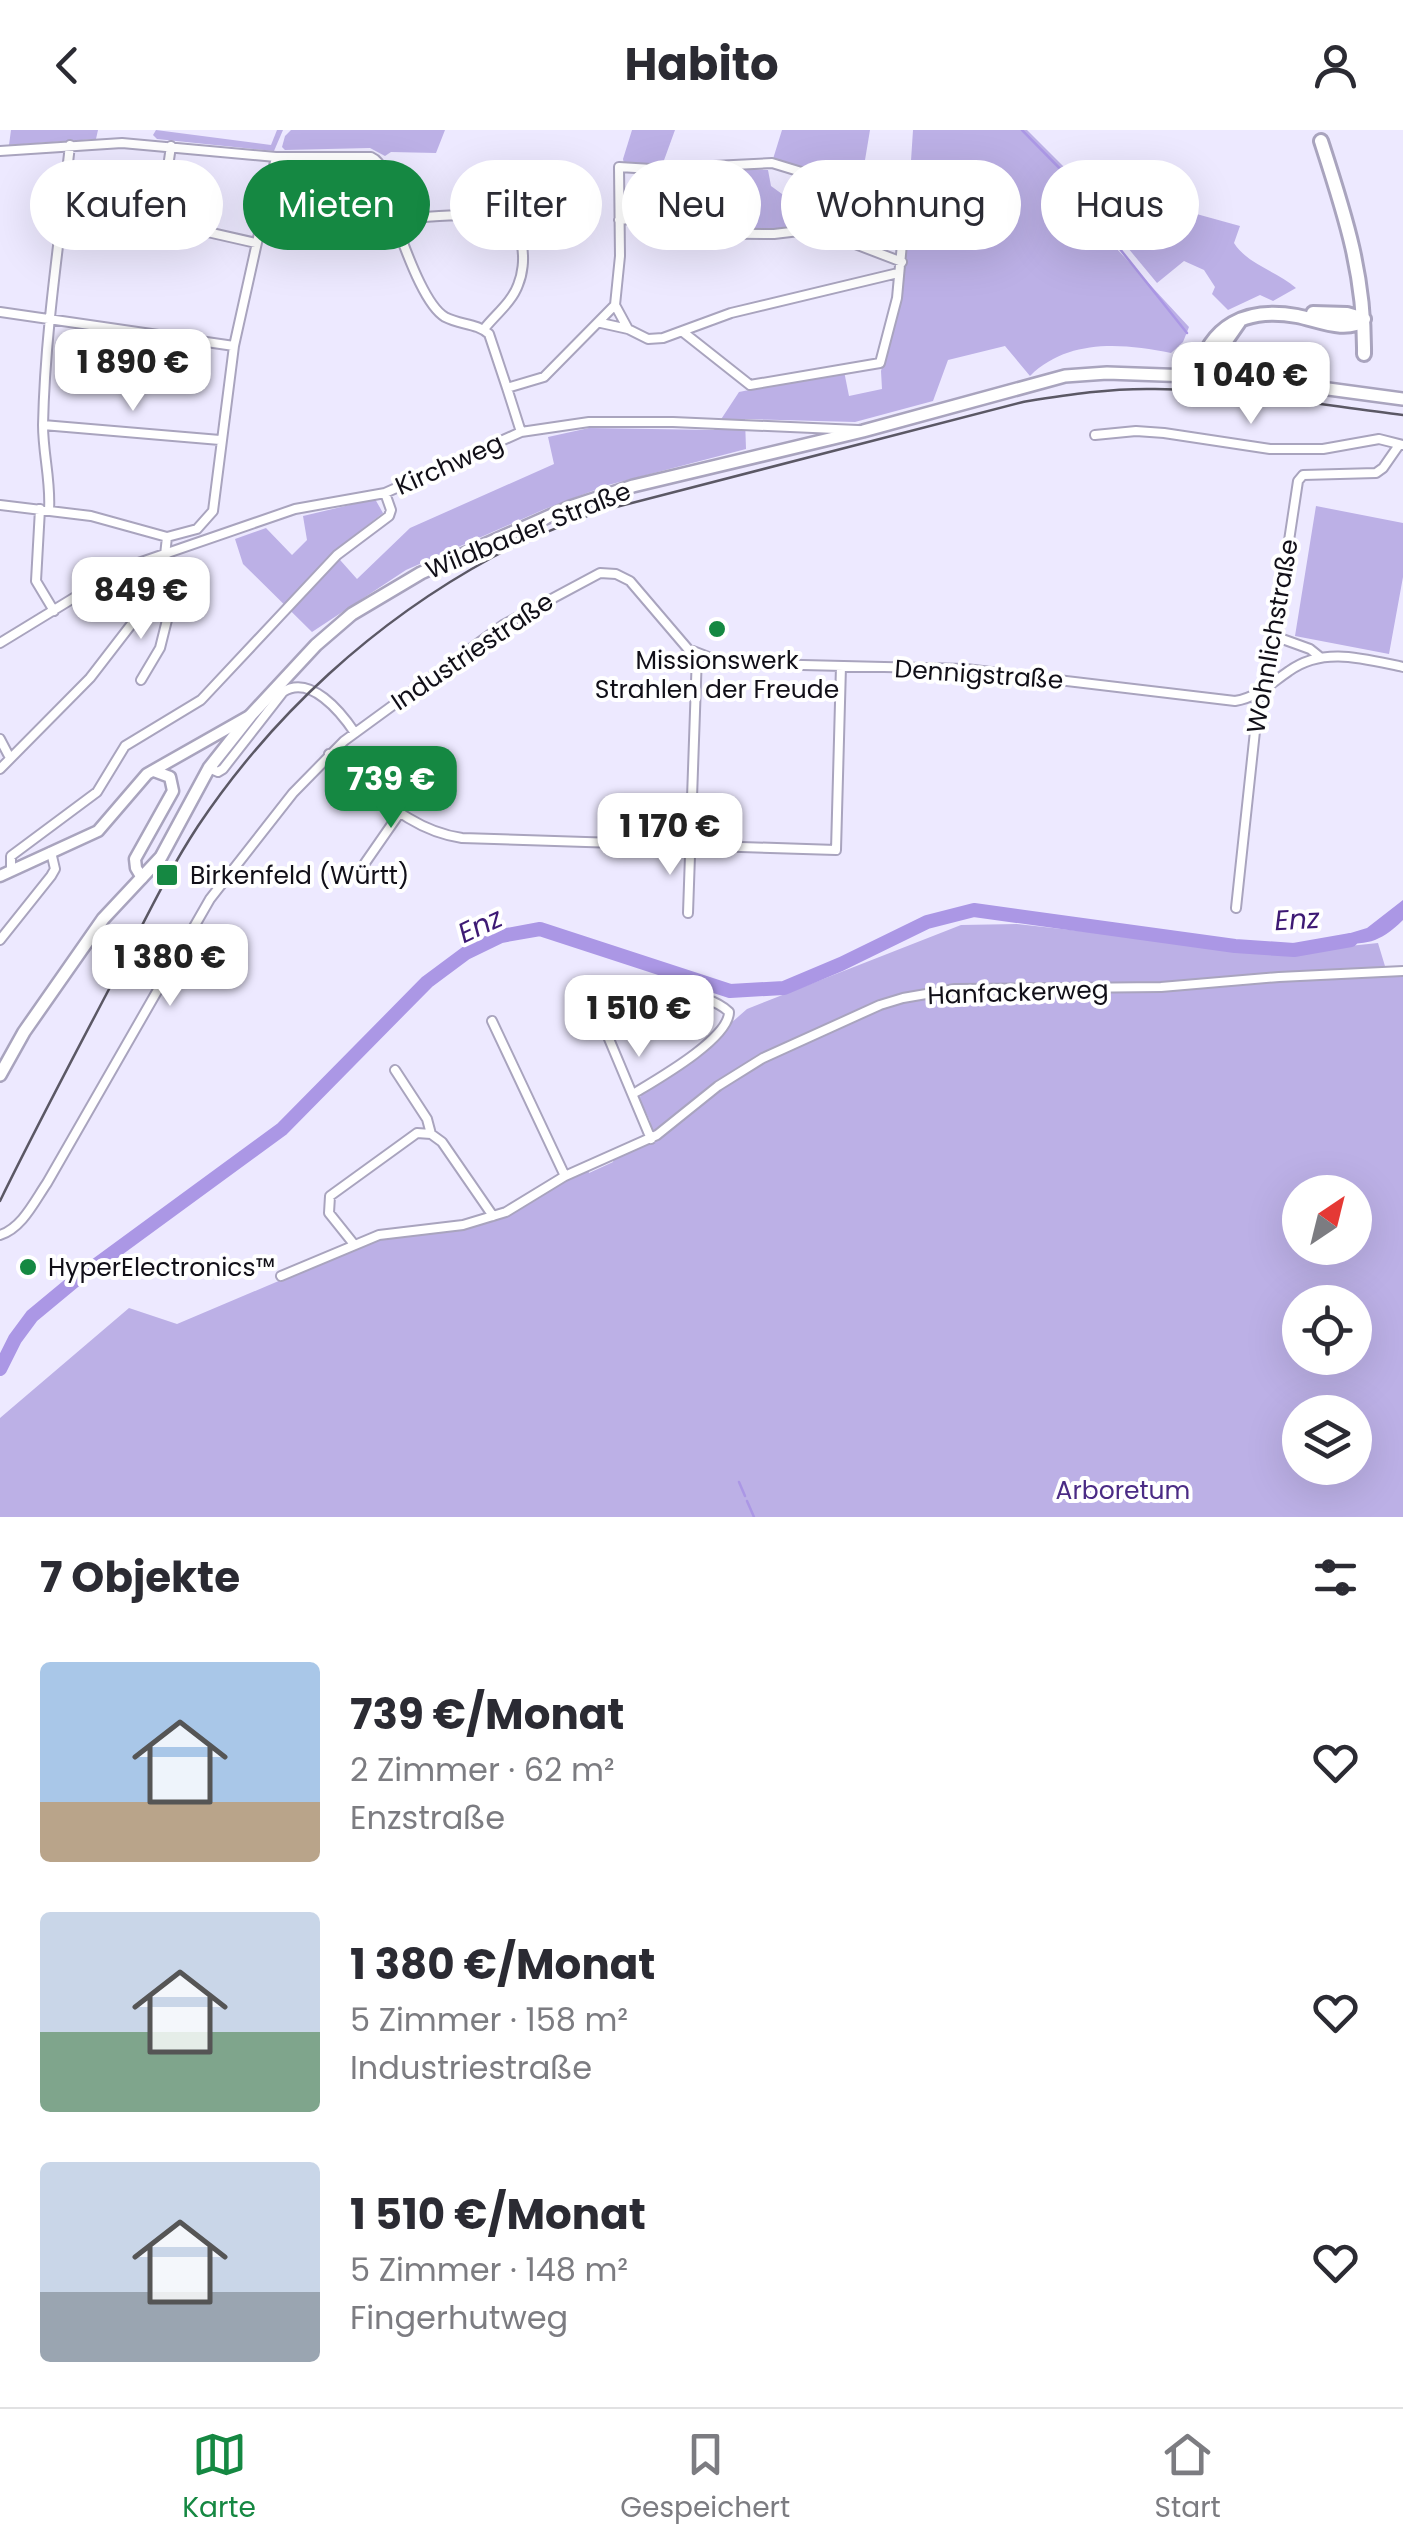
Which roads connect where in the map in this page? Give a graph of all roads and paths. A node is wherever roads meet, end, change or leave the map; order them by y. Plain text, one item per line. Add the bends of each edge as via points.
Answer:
1 (1320, 142) dead end
2 (70, 145) junction
3 (171, 146) junction
4 (0, 151) edge
5 (276, 157) junction
6 (275, 160) edge
7 (378, 160) edge
8 (430, 218) edge
9 (620, 220) junction
10 (243, 241) edge
11 (255, 250) edge
12 (408, 250) edge
13 (902, 262) junction
14 (898, 274) junction
15 (1361, 282) junction
16 (615, 305) junction
17 (0, 312) edge
18 (1335, 314) junction
19 (1296, 316) junction
20 (1364, 319) junction
21 (1241, 320) junction
22 (50, 321) junction
23 (600, 323) junction
24 (484, 329) junction
25 (628, 329) junction
26 (683, 332) junction
27 (234, 346) junction
28 (1221, 352) junction
29 (1364, 354) dead end
30 (1203, 377) junction
31 (1247, 378) junction
32 (506, 388) junction
33 (1403, 399) edge
34 (44, 425) junction
35 (808, 428) junction
36 (863, 431) junction
37 (521, 432) junction
38 (1096, 435) dead end
39 (220, 440) junction
40 (819, 441) junction
41 (1401, 445) edge
42 (385, 493) junction
43 (0, 505) edge
44 (44, 510) junction
45 (167, 537) junction
46 (165, 555) junction
47 (154, 596) junction
48 (54, 612) junction
49 (1274, 636) junction
50 (0, 643) edge
51 (697, 654) junction
52 (1320, 657) junction
53 (841, 666) junction
54 (1403, 667) edge
55 (141, 680) dead end
56 (1259, 694) junction
57 (251, 715) junction
58 (355, 733) junction
59 (0, 739) edge
60 (329, 754) junction
61 (10, 758) junction
62 (209, 768) junction
63 (0, 769) edge
64 (154, 771) junction
65 (399, 814) junction
66 (690, 844) junction
67 (51, 852) junction
68 (365, 863) dead end
69 (11, 869) junction
70 (0, 876) edge
71 (142, 878) junction
72 (1236, 908) dead end
73 (688, 913) dead end
74 (0, 940) edge
75 (1403, 972) edge
76 (492, 1020) dead end
77 (395, 1070) dead end
78 (0, 1075) edge
79 (633, 1094) junction
80 (431, 1134) junction
81 (651, 1138) junction
82 (565, 1176) junction
83 (494, 1216) junction
84 (0, 1236) edge
85 (353, 1244) junction
86 (281, 1276) dead end

1 - 15 highway
2 - 3 street
2 - 4 street
2 - 22 street
3 - 5 street
3 - 10 street via 162,210 168,223
5 - 6 street
5 - 7 street
8 - 24 street via 497,218 520,235 518,286
9 - 13 street via 640,218 666,233 816,229
9 - 13 street via 619,167 772,163 903,203
9 - 16 street
11 - 27 street
12 - 24 street via 431,304 443,316
13 - 14 street
14 - 26 street via 732,312
14 - 26 street via 880,364 750,385
15 - 18 highway
15 - 20 highway
16 - 23 street
16 - 25 street
17 - 22 street
18 - 19 highway
18 - 20 highway
19 - 20 highway via 1351,326
19 - 21 highway
20 - 29 highway
21 - 28 highway
21 - 30 highway via 1222,329 1202,358
22 - 27 street
22 - 34 street
23 - 25 street
23 - 32 street via 544,377
24 - 32 street
25 - 26 street via 656,340
27 - 39 street
28 - 30 highway
28 - 31 highway via 1228,367
30 - 31 main road, Wildbader Straße
30 - 36 main road, Wildbader Straße via 1065,376
31 - 33 main road, Wildbader Straße
32 - 37 street
34 - 39 street
34 - 44 street via 51,484
35 - 36 street, Kirchweg
35 - 37 street, Kirchweg via 588,422
35 - 40 street
36 - 40 main road, Wildbader Straße
37 - 42 street, Kirchweg
38 - 41 street via 1164,433 1270,448 1324,449 1379,439
39 - 45 street via 213,511 197,529
40 - 57 main road, Wildbader Straße via 604,496 421,573 352,614
41 - 49 street, Wohnlichstraße via 1376,472 1303,474 1298,481
42 - 46 street, Kirchweg via 294,510
42 - 69 street via 389,516 338,555 201,700 125,746 97,792 11,856
43 - 44 street
44 - 45 street
44 - 48 street via 36,581
45 - 46 street
46 - 47 street via 168,574
46 - 48 street, Kirchweg via 121,569
47 - 55 street via 170,608 160,648
47 - 61 street via 90,678
48 - 50 street, Kirchweg
49 - 52 street
49 - 56 street, Wohnlichstraße
51 - 53 street, Dennigstraße via 734,664
51 - 58 street, Industriestraße via 630,581 600,573 503,625
51 - 66 street
52 - 54 street
52 - 56 street
53 - 56 street, Dennigstraße via 1018,674 1225,701
53 - 66 street via 836,850
56 - 72 street, Wohnlichstraße
57 - 62 main road, Wildbader Straße
57 - 64 main road
58 - 60 street, Industriestraße
58 - 62 street via 330,703 295,686 223,769
59 - 61 street
60 - 65 street
60 - 84 street, Industriestraße via 210,900 47,1183 20,1222
61 - 63 street
62 - 71 main road, Wildbader Straße via 170,844
64 - 67 main road via 98,831
64 - 71 main road via 170,777 173,791 137,854
65 - 66 street via 446,836
65 - 68 street
66 - 73 street
67 - 69 main road
67 - 74 street via 50,876
69 - 70 main road
71 - 78 main road, Wildbader Straße via 81,948
75 - 81 street, Hanfackerweg via 920,994 763,1058
76 - 82 street
77 - 80 street
79 - 79 street via 725,1027 729,1012 659,989 593,995
79 - 81 street
80 - 83 street
80 - 85 street via 409,1136 330,1196 330,1213
81 - 82 street, Hanfackerweg
82 - 83 street, Hanfackerweg
83 - 85 street, Hanfackerweg
85 - 86 street, Hanfackerweg

